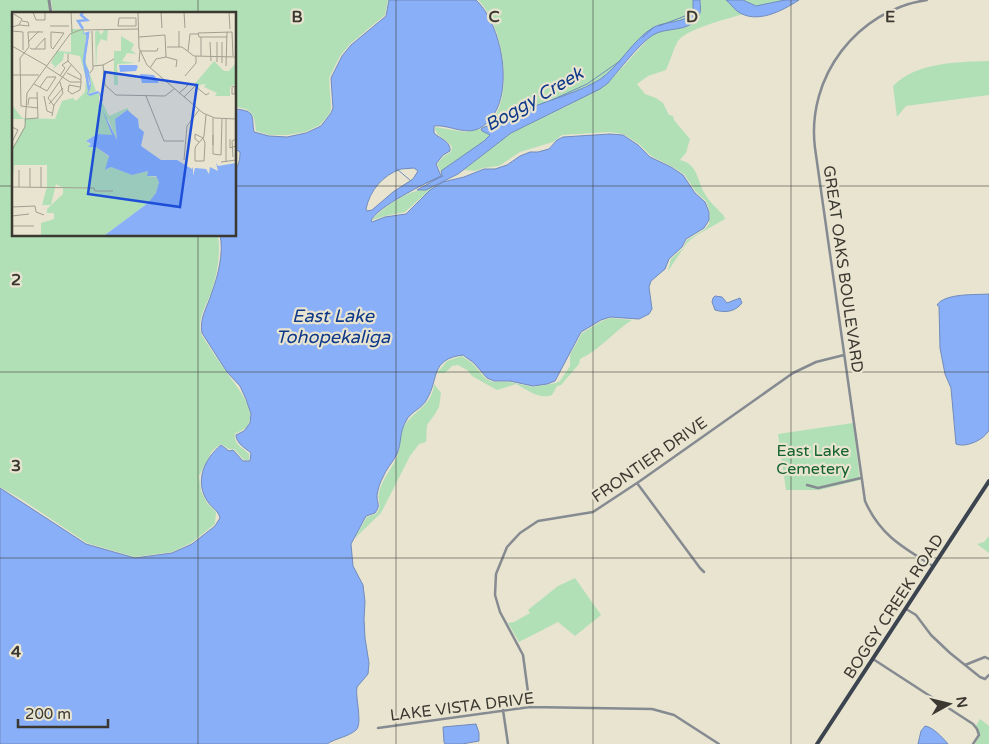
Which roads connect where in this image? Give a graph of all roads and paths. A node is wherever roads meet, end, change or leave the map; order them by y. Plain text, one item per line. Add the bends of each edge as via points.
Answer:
1 (927, 0) edge
2 (844, 355) junction
3 (861, 478) junction
4 (989, 481) edge
5 (637, 483) junction
6 (807, 485) dead end
7 (933, 567) junction
8 (704, 572) dead end
9 (906, 609) junction
10 (873, 659) junction
11 (989, 659) edge
12 (965, 665) junction
13 (989, 675) edge
14 (530, 706) junction
15 (503, 710) junction
16 (378, 728) dead end
17 (508, 744) edge
18 (719, 744) edge
19 (818, 744) edge
20 (973, 744) edge

1 - 2 street, GREAT OAKS BOULEVARD via 890,11 861,29 828,72 818,102 815,141
2 - 3 street, GREAT OAKS BOULEVARD
2 - 5 street, FRONTIER DRIVE via 816,362 793,373
3 - 6 street via 818,488
3 - 7 street, GREAT OAKS BOULEVARD via 872,517 885,533
4 - 7 main road, BOGGY CREEK ROAD
5 - 8 street
5 - 14 street, FRONTIER DRIVE via 593,512 538,522 520,533 506,548 499,562 495,595 500,612 523,655
7 - 9 main road, BOGGY CREEK ROAD
9 - 10 main road, BOGGY CREEK ROAD
9 - 12 street via 916,615 931,635
10 - 19 main road, BOGGY CREEK ROAD
10 - 20 street via 973,724 979,735
11 - 12 street via 985,657
12 - 13 street via 980,677 986,679
14 - 15 street, LAKE VISTA DRIVE
14 - 18 street, LAKE VISTA DRIVE via 663,711
15 - 16 street, LAKE VISTA DRIVE
15 - 17 street

